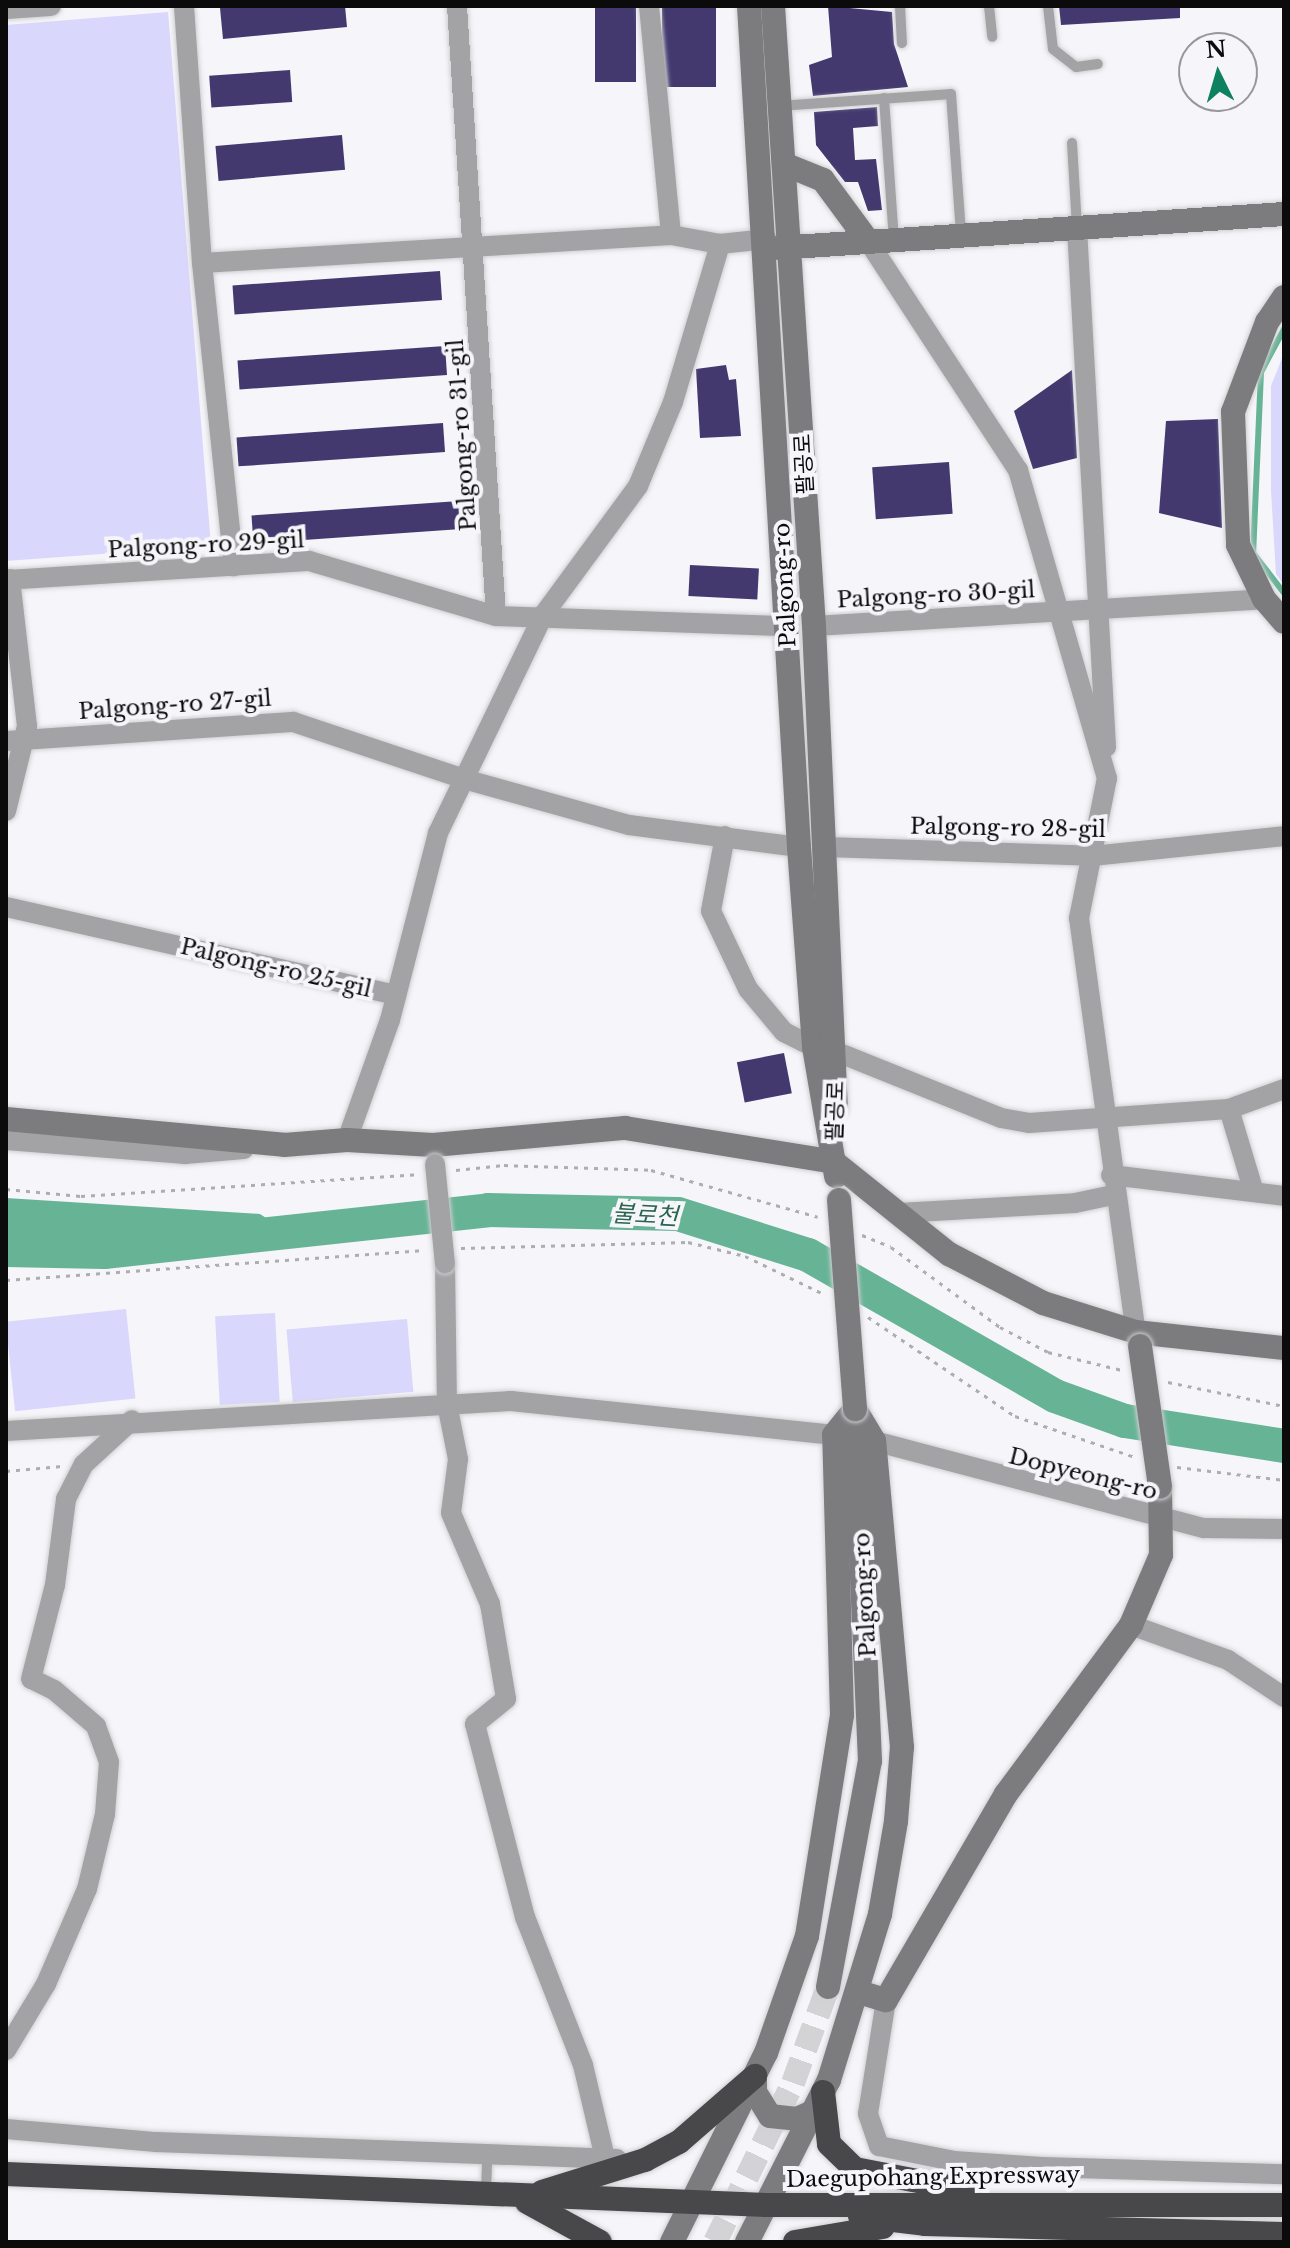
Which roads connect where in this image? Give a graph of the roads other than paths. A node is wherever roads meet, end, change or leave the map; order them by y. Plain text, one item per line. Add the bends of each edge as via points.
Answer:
1 (51, 6) edge
2 (184, 6) edge
3 (457, 6) edge
4 (649, 6) edge
5 (749, 6) edge
6 (773, 6) edge
7 (900, 6) edge
8 (989, 6) edge
9 (1048, 6) edge
10 (6, 9) edge
11 (992, 37) dead end
12 (902, 43) dead end
13 (1098, 64) dead end
14 (884, 98) junction
15 (780, 106) junction
16 (1072, 143) dead end
17 (784, 164) junction
18 (1284, 214) edge
19 (1077, 228) junction
20 (671, 235) junction
21 (961, 235) junction
22 (894, 240) junction
23 (868, 241) junction
24 (720, 244) junction
25 (775, 245) junction
26 (473, 250) junction
27 (202, 263) junction
28 (1284, 297) edge
29 (234, 566) junction
30 (8, 579) edge
31 (1264, 599) junction
32 (1103, 608) junction
33 (1061, 612) junction
34 (544, 614) junction
35 (496, 616) junction
36 (1284, 622) edge
37 (787, 626) junction
38 (814, 626) junction
39 (15, 740) edge
40 (1107, 778) junction
41 (464, 779) junction
42 (6, 811) edge
43 (725, 836) junction
44 (1284, 836) edge
45 (799, 847) junction
46 (826, 847) junction
47 (1092, 856) junction
48 (6, 907) edge
49 (396, 995) junction
50 (826, 1050) junction
51 (1284, 1089) edge
52 (1229, 1109) junction
53 (6, 1119) edge
54 (1103, 1119) junction
55 (6, 1140) edge
56 (347, 1140) junction
57 (284, 1145) junction
58 (834, 1162) junction
59 (435, 1163) junction
60 (1113, 1185) junction
61 (1253, 1189) junction
62 (1284, 1196) edge
63 (839, 1200) joint
64 (898, 1213) junction
65 (1138, 1339) junction
66 (1284, 1348) edge
67 (447, 1404) junction
68 (855, 1409) junction
69 (132, 1420) junction
70 (6, 1431) edge
71 (834, 1435) junction
72 (874, 1441) junction
73 (1164, 1519) junction
74 (1284, 1529) edge
75 (1131, 1625) junction
76 (1284, 1697) edge
77 (828, 1987) tunnel mouth
78 (859, 1992) junction
79 (886, 2000) junction
80 (6, 2050) edge
81 (755, 2076) junction
82 (818, 2102) junction
83 (6, 2129) edge
84 (487, 2154) junction
85 (605, 2158) junction
86 (645, 2160) junction
87 (6, 2174) edge
88 (1284, 2174) edge
89 (1284, 2190) edge
90 (486, 2197) junction
91 (521, 2199) junction
92 (691, 2201) junction
93 (999, 2201) junction
94 (1137, 2201) junction
95 (766, 2205) junction
96 (1284, 2205) edge
97 (925, 2224) junction
98 (1284, 2234) edge
99 (600, 2242) edge
100 (672, 2242) edge
101 (747, 2242) edge
102 (795, 2242) edge

1 - 10 street
2 - 27 street
3 - 26 street, Palgong-ro 31-gil
4 - 20 street
5 - 25 main road, Palgong-ro
6 - 15 main road, 팔공로
7 - 12 lane
8 - 11 lane
9 - 13 lane via 1053,49 1076,67
14 - 15 lane
14 - 21 lane via 951,94
14 - 22 lane
15 - 17 main road, 팔공로
16 - 19 lane
17 - 23 main road via 823,180
17 - 25 main road, 팔공로
18 - 19 main road
19 - 21 main road
19 - 32 street, Palgong-ro 30-gil
20 - 24 street
20 - 26 street
21 - 22 main road
22 - 23 main road
23 - 25 main road
23 - 33 street, Palgong-ro 30-gil via 1018,470
24 - 25 street
24 - 34 street via 673,402 638,486
25 - 37 main road, Palgong-ro
25 - 38 main road, 팔공로
26 - 27 street
26 - 35 street, Palgong-ro 31-gil
27 - 29 street
28 - 31 main road via 1267,322 1233,412 1238,545
29 - 30 street, Palgong-ro 29-gil
29 - 35 street, Palgong-ro 29-gil via 309,561
30 - 39 street
31 - 32 street, Palgong-ro 30-gil
31 - 36 main road
32 - 33 street, Palgong-ro 30-gil
32 - 40 street, Palgong-ro 30-gil
33 - 38 street, Palgong-ro 30-gil
33 - 40 street, Palgong-ro 30-gil
34 - 35 street, Palgong-ro 29-gil
34 - 37 street, Palgong-ro 29-gil
34 - 41 street
37 - 45 main road, Palgong-ro
38 - 46 main road, 팔공로
39 - 41 street, Palgong-ro 27-gil via 293,722
39 - 42 street
40 - 47 street, Palgong-ro 30-gil
41 - 43 street, Palgong-ro 27-gil via 629,825
41 - 49 street via 438,833
43 - 45 street, Palgong-ro 27-gil
43 - 50 street via 711,911 748,989 784,1032
44 - 47 street, Palgong-ro 28-gil
45 - 50 main road, Palgong-ro
46 - 47 street, Palgong-ro 28-gil
46 - 50 main road, 팔공로
47 - 54 street, Palgong-ro 30-gil via 1079,918
48 - 49 street, Palgong-ro 25-gil
49 - 56 street, Palgong-ro 25-gil
50 - 54 street via 1014,1121
50 - 58 main road, 팔공로
51 - 52 street
52 - 54 street
52 - 61 street
53 - 57 main road
54 - 60 street, Palgong-ro 30-gil
55 - 57 street via 185,1154
56 - 57 main road
56 - 59 main road
58 - 59 main road via 625,1128
58 - 63 main road, 팔공로
58 - 64 main road
59 - 67 street, bridge
60 - 61 street
60 - 64 street via 1075,1203
60 - 65 street, Palgong-ro 30-gil
61 - 62 street
63 - 68 main road, Palgong-ro, bridge
64 - 65 main road via 949,1254 1043,1303
65 - 66 main road
65 - 73 main road, bridge
67 - 69 street
67 - 71 street via 511,1401
67 - 85 street via 458,1459 451,1513 490,1604 506,1699 475,1724 525,1917 583,2065
68 - 71 main road
68 - 72 main road
68 - 77 main road, Palgong-ro via 870,1761
69 - 70 street
69 - 80 street via 84,1464 66,1499 55,1585 31,1679 54,1690 96,1726 109,1762 105,1814 87,1889 46,1984
71 - 81 main road via 842,1715 837,1776 807,1936
72 - 73 street, Dopyeong-ro
72 - 78 main road via 902,1747 894,1837
73 - 74 street, Dopyeong-ro via 1204,1528
73 - 75 main road via 1158,1570
75 - 76 street via 1228,1660
75 - 79 main road via 1006,1794
78 - 79 main road
78 - 82 main road
79 - 88 street via 868,2114 879,2146 954,2161
81 - 82 main road via 755,2092 770,2116 797,2119
81 - 86 highway via 679,2142
81 - 92 main road
82 - 93 highway via 829,2144 855,2169 912,2184 957,2186
82 - 95 main road
83 - 84 street via 156,2142
84 - 85 street
84 - 90 lane
85 - 86 street
86 - 91 highway
87 - 90 highway
89 - 94 highway via 1180,2190
90 - 91 highway
91 - 92 highway
91 - 99 highway
92 - 95 highway
92 - 100 main road
93 - 94 highway, Daegupohang Expressway
93 - 95 highway, Daegupohang Expressway
94 - 96 highway, Daegupohang Expressway
95 - 97 highway, Daegupohang Expressway
95 - 101 main road
97 - 98 highway, Daegupohang Expressway
97 - 102 highway

